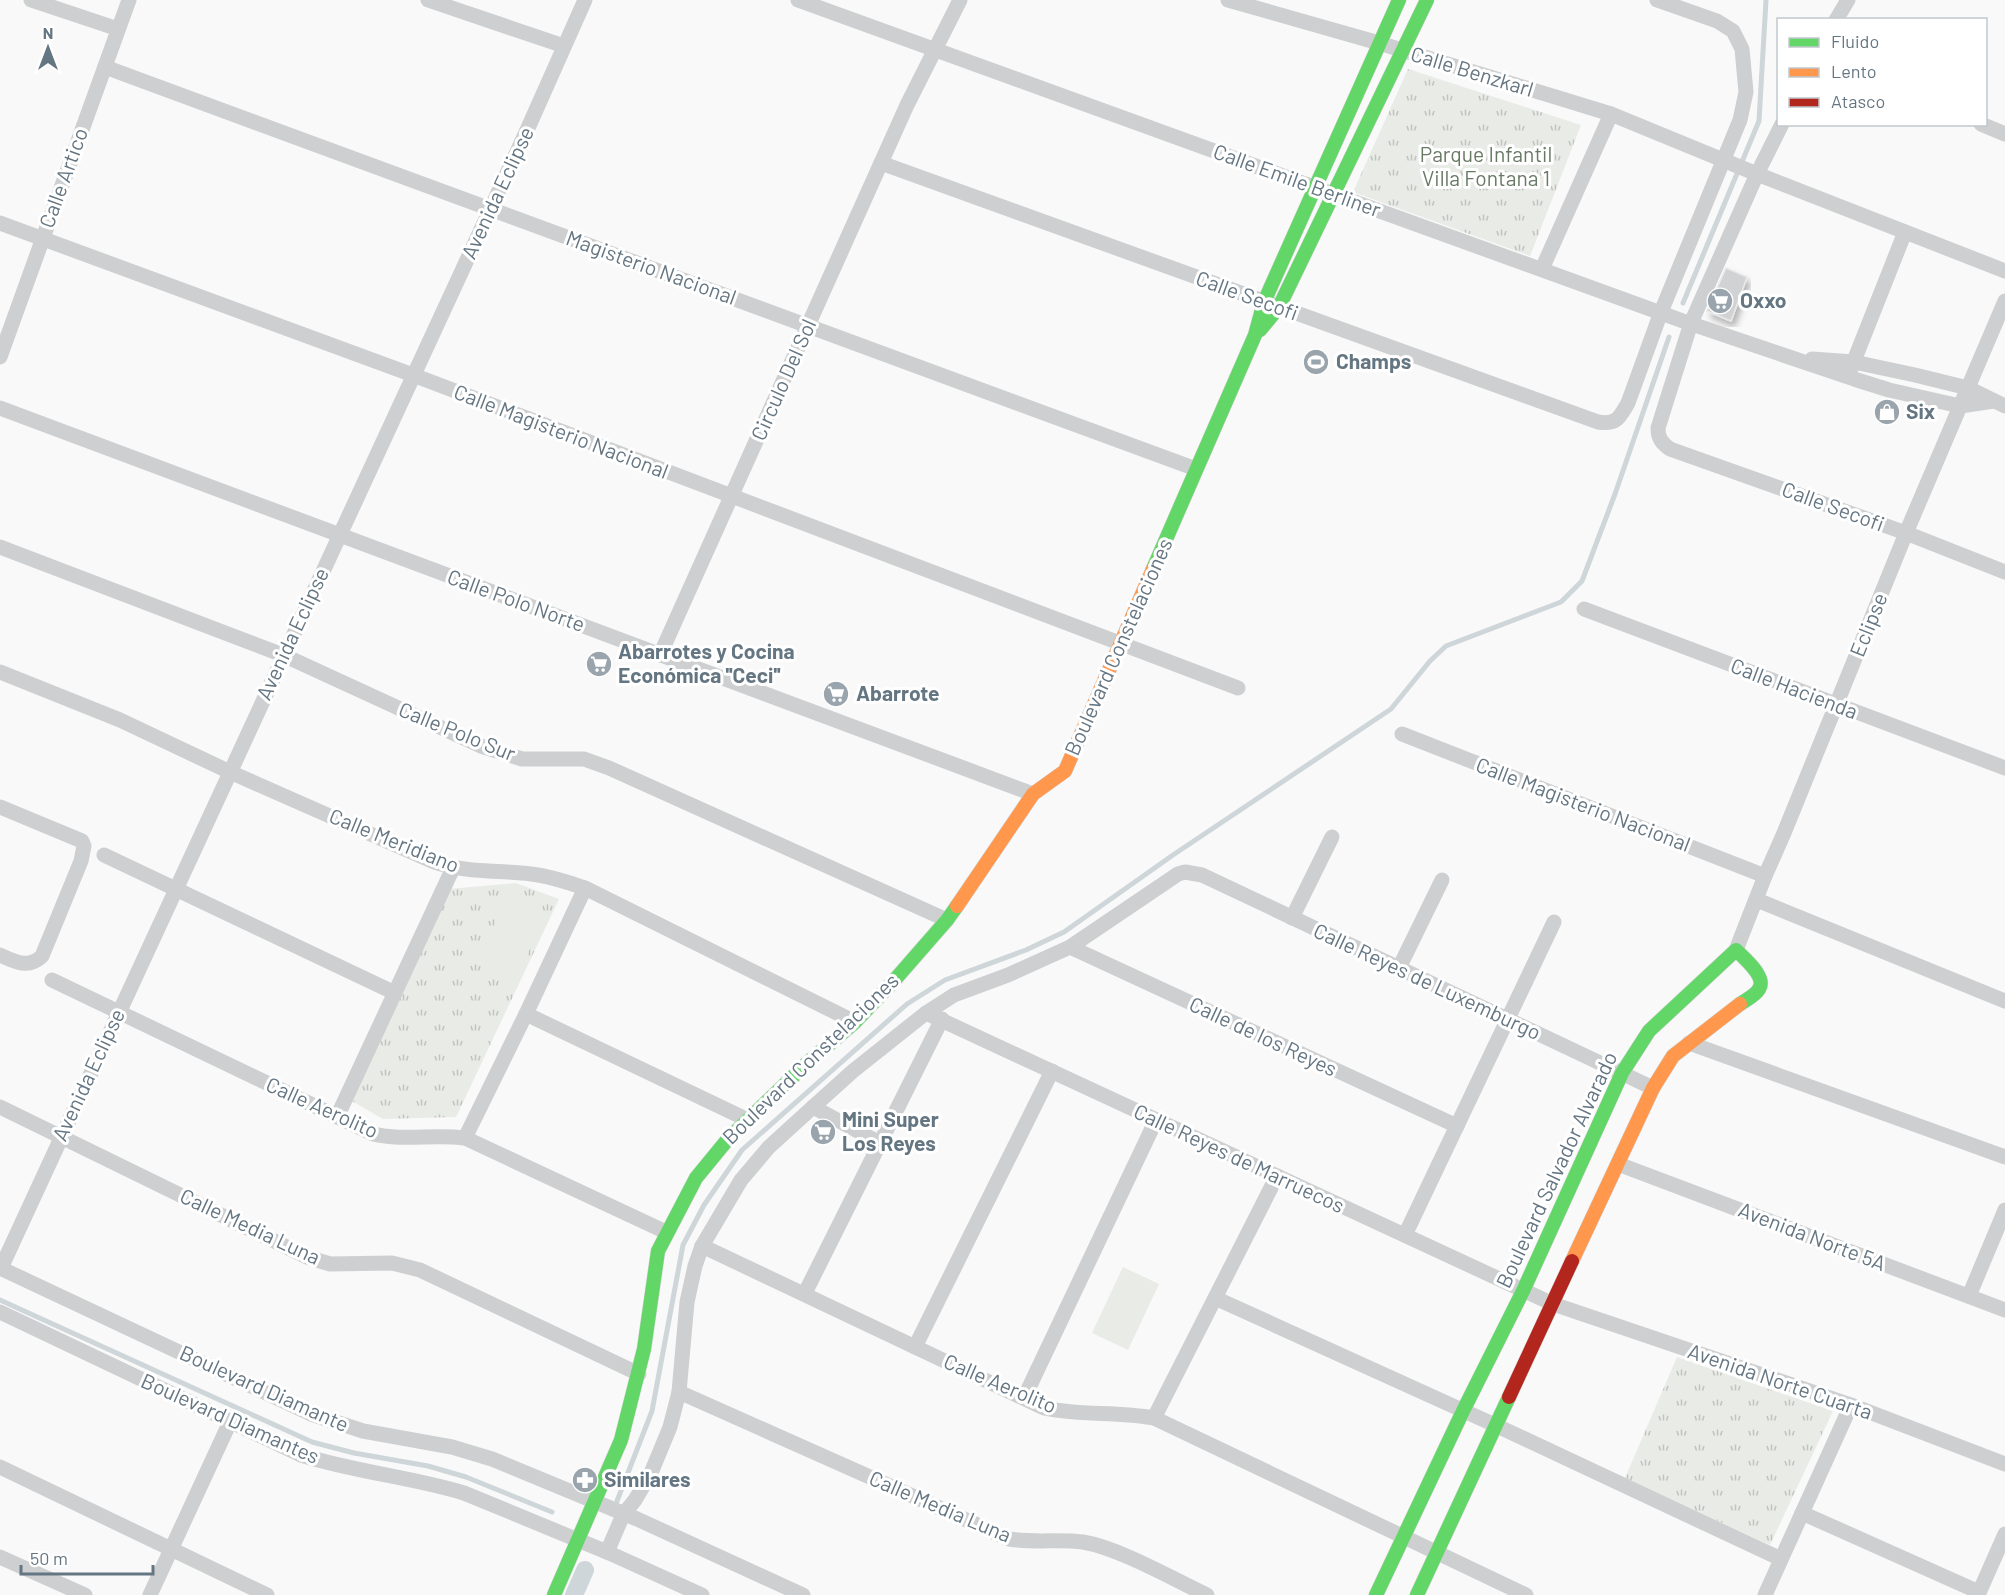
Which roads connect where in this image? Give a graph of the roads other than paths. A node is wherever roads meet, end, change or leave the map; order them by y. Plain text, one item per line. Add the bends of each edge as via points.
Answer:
1 (31, 0) edge
2 (129, 0) edge
3 (428, 0) edge
4 (585, 0) edge
5 (798, 0) edge
6 (960, 0) edge
7 (1228, 0) edge
8 (1399, 0) edge
9 (1427, 0) edge
10 (1657, 0) edge
11 (1848, 0) edge
12 (826, 5) edge
13 (1837, 18) edge
14 (118, 29) junction
15 (1379, 43) junction
16 (564, 46) junction
17 (935, 50) junction
18 (1403, 50) junction
19 (105, 67) junction
20 (1611, 114) junction
21 (1781, 126) edge
22 (1986, 126) edge
23 (2005, 134) edge
24 (1722, 160) junction
25 (881, 163) junction
26 (1752, 172) junction
27 (1315, 187) junction
28 (1334, 194) junction
29 (490, 209) junction
30 (0, 223) edge
31 (1905, 232) junction
32 (42, 239) junction
33 (1542, 269) junction
34 (2005, 271) edge
35 (2005, 301) edge
36 (1264, 302) junction
37 (1279, 308) junction
38 (1663, 313) junction
39 (1687, 322) junction
40 (808, 326) junction
41 (1255, 335) junction
42 (0, 357) edge
43 (1797, 359) junction
44 (1854, 362) junction
45 (413, 375) junction
46 (1848, 377) junction
47 (1968, 388) junction
48 (1999, 403) edge
49 (1960, 406) junction
50 (0, 408) edge
51 (1196, 469) junction
52 (731, 497) junction
53 (1906, 533) junction
54 (339, 535) junction
55 (0, 547) edge
56 (2005, 572) edge
57 (1584, 609) dead end
58 (1121, 645) junction
59 (660, 655) junction
60 (284, 656) junction
61 (0, 672) edge
62 (1238, 688) dead end
63 (1836, 704) junction
64 (1402, 734) dead end
65 (2005, 768) edge
66 (230, 772) junction
67 (1033, 794) junction
68 (0, 807) edge
69 (1332, 837) dead end
70 (104, 855) dead end
71 (453, 868) junction
72 (1202, 875) joint
73 (1764, 876) junction
74 (1442, 880) dead end
75 (585, 888) junction
76 (175, 889) junction
77 (1757, 900) junction
78 (1292, 918) junction
79 (947, 920) junction
80 (1554, 922) dead end
81 (1070, 947) junction
82 (1736, 950) junction
83 (0, 955) edge
84 (1399, 968) junction
85 (52, 980) dead end
86 (395, 993) junction
87 (2005, 1001) edge
88 (118, 1013) junction
89 (926, 1013) junction
90 (526, 1014) junction
91 (942, 1019) junction
92 (1507, 1019) junction
93 (855, 1022) junction
94 (1689, 1043) junction
95 (1052, 1071) junction
96 (1622, 1073) junction
97 (1653, 1088) junction
98 (0, 1107) edge
99 (813, 1107) junction
100 (337, 1117) junction
101 (748, 1120) junction
102 (1156, 1120) junction
103 (1456, 1126) junction
104 (61, 1137) junction
105 (465, 1138) junction
106 (880, 1143) junction
107 (2005, 1157) edge
108 (1618, 1164) junction
109 (1277, 1176) junction
110 (2005, 1210) edge
111 (666, 1232) junction
112 (1405, 1235) junction
113 (702, 1246) junction
114 (1, 1268) edge
115 (1524, 1291) junction
116 (806, 1293) junction
117 (1969, 1296) junction
118 (1215, 1298) junction
119 (1553, 1304) junction
120 (2005, 1310) edge
121 (0, 1312) edge
122 (915, 1347) junction
123 (639, 1374) junction
124 (680, 1392) junction
125 (1024, 1398) junction
126 (1851, 1405) junction
127 (1463, 1411) junction
128 (1154, 1418) junction
129 (230, 1422) junction
130 (1495, 1425) junction
131 (2005, 1464) edge
132 (0, 1467) edge
133 (595, 1503) junction
134 (1802, 1513) junction
135 (623, 1515) junction
136 (1403, 1537) junction
137 (578, 1541) junction
138 (2003, 1543) edge
139 (171, 1548) junction
140 (607, 1552) junction
141 (1437, 1552) junction
142 (0, 1557) edge
143 (1781, 1559) junction
144 (1978, 1594) edge
145 (85, 1595) edge
146 (150, 1595) edge
147 (267, 1595) edge
148 (554, 1595) edge
149 (702, 1595) edge
150 (803, 1595) edge
151 (1207, 1595) edge
152 (1376, 1595) edge
153 (1417, 1595) edge
154 (1526, 1595) edge
155 (1765, 1595) edge

1 - 14 street
2 - 14 street, Calle Artico
3 - 16 street
4 - 16 street, Avenida Eclipse
5 - 12 street, Calle Emile Berliner
6 - 17 street, Circulo Del Sol
7 - 15 street, Calle Benzkarl
8 - 15 street, Boulevard Constelaciones
9 - 18 street, Boulevard Constelaciones
10 - 24 street via 1717,21 1733,31 1742,49 1746,98
11 - 13 street
12 - 17 street, Calle Emile Berliner
14 - 19 street, Calle Artico
15 - 18 street, Calle Benzkarl
15 - 27 street, Boulevard Constelaciones
16 - 29 street, Avenida Eclipse
17 - 25 street, Circulo Del Sol
17 - 27 street, Calle Emile Berliner
18 - 20 street, Calle Benzkarl
18 - 28 street, Boulevard Constelaciones
19 - 29 street, Magisterio Nacional
19 - 32 street, Calle Artico
20 - 24 street, Calle Benzkarl
20 - 33 street
21 - 26 street
22 - 23 street
24 - 26 street, Calle Benzkarl
24 - 38 street
25 - 36 street, Calle Secofi
25 - 40 street, Circulo Del Sol
26 - 31 street
26 - 39 street
27 - 28 street, Calle Emile Berliner
27 - 36 street, Boulevard Constelaciones
28 - 33 street, Calle Emile Berliner
28 - 37 street, Boulevard Constelaciones
29 - 40 street, Magisterio Nacional
29 - 45 street, Avenida Eclipse
30 - 32 street, Calle Magisterio Nacional
31 - 34 street
31 - 44 street
32 - 42 street, Calle Artico
32 - 45 street, Calle Magisterio Nacional
33 - 38 street, Calle Emile Berliner
35 - 47 street, Eclipse
36 - 37 street, Calle Secofi
36 - 41 street, Boulevard Constelaciones
37 - 38 street, Calle Secofi via 1608,423 1615,422 1628,403
37 - 41 street, Boulevard Constelaciones
38 - 39 street, Calle Emile Berliner
39 - 43 street, Calle Emile Berliner
39 - 53 street, Calle Secofi via 1659,428 1662,442 1670,449
40 - 51 street, Magisterio Nacional
40 - 52 street, Circulo Del Sol
41 - 51 street, Boulevard Constelaciones
43 - 44 street, Calle Emile Berliner
43 - 46 street, Calle Emile Berliner
44 - 46 street
44 - 47 street, Calle Emile Berliner
45 - 52 street, Calle Magisterio Nacional
45 - 54 street, Avenida Eclipse
46 - 49 street, Calle Emile Berliner
47 - 48 street, Calle Emile Berliner
47 - 49 street, Eclipse
48 - 49 street, Calle Emile Berliner
49 - 53 street, Eclipse
50 - 54 street, Calle Polo Norte
51 - 58 street, Boulevard Constelaciones
52 - 58 street, Calle Magisterio Nacional
52 - 59 street, Circulo Del Sol
53 - 56 street, Calle Secofi
53 - 63 street, Eclipse
54 - 59 street, Calle Polo Norte
54 - 60 street, Avenida Eclipse
55 - 60 street, Calle Polo Sur
57 - 63 street, Calle Hacienda
58 - 62 street, Calle Magisterio Nacional
58 - 67 street, Boulevard Constelaciones via 1065,771
59 - 67 street, Calle Polo Norte
60 - 66 street, Avenida Eclipse
60 - 79 street, Calle Polo Sur via 504,755 522,759 584,759 609,768
61 - 66 street, Calle Meridiano via 120,720
63 - 65 street, Calle Hacienda
63 - 73 street, Eclipse
64 - 73 street, Calle Magisterio Nacional
66 - 71 street, Calle Meridiano
66 - 76 street, Avenida Eclipse
67 - 79 street, Boulevard Constelaciones
68 - 83 street via 82,841 84,846 42,956 29,964
69 - 78 street
70 - 76 street
71 - 75 street, Calle Meridiano via 531,874
71 - 86 street
72 - 78 street, Calle Reyes de Luxemburgo
72 - 81 street, Boulevard Constelaciones via 1178,874
73 - 77 street, Eclipse
74 - 84 street
75 - 90 street
75 - 93 street, Calle Meridiano
76 - 86 street
76 - 88 street, Avenida Eclipse
77 - 82 street, Eclipse
77 - 87 street
78 - 84 street, Calle Reyes de Luxemburgo
79 - 93 street, Boulevard Constelaciones
80 - 92 street
81 - 89 street, Boulevard Constelaciones via 954,995
81 - 103 street, Calle de los Reyes
82 - 94 street via 1758,973 1759,990
82 - 96 street, Boulevard Salvador Alvarado via 1649,1031
84 - 92 street, Calle Reyes de Luxemburgo
85 - 88 street, Calle Aerolito
86 - 100 street
88 - 100 street, Calle Aerolito
88 - 104 street, Avenida Eclipse
89 - 91 street, Calle Reyes de Marruecos
89 - 99 street, Boulevard Constelaciones
90 - 101 street
90 - 105 street
91 - 95 street, Calle Reyes de Marruecos
91 - 106 street
92 - 96 street, Calle Reyes de Luxemburgo
92 - 103 street
93 - 101 street, Boulevard Constelaciones
94 - 97 street via 1673,1056
94 - 107 street
95 - 102 street, Calle Reyes de Marruecos
95 - 122 street
96 - 97 street, Calle Reyes de Luxemburgo
96 - 115 street, Boulevard Salvador Alvarado
97 - 108 street
98 - 104 street, Calle Media Luna
99 - 106 street
99 - 113 street, Boulevard Constelaciones via 769,1147 741,1180
100 - 105 street, Calle Aerolito via 391,1138
101 - 111 street, Boulevard Constelaciones via 696,1178
102 - 109 street, Calle Reyes de Marruecos
102 - 125 street
103 - 112 street
104 - 114 street, Avenida Eclipse
104 - 123 street, Calle Media Luna via 307,1257 330,1264 392,1263 412,1268
105 - 111 street, Calle Aerolito
106 - 116 street
108 - 117 street, Avenida Norte 5A
108 - 119 street
109 - 112 street, Calle Reyes de Marruecos
109 - 118 street
110 - 117 street
111 - 123 street, Boulevard Constelaciones via 657,1260
112 - 115 street, Calle Reyes de Marruecos
113 - 116 street, Calle Aerolito
113 - 124 street, Boulevard Constelaciones via 687,1302
114 - 133 street, Boulevard Diamante via 327,1420 363,1431 469,1451
115 - 119 street, Calle Reyes de Marruecos
115 - 127 street, Boulevard Salvador Alvarado
116 - 122 street, Calle Aerolito
117 - 120 street, Avenida Norte 5A
118 - 127 street
118 - 128 street
119 - 126 street, Avenida Norte Cuarta
119 - 130 street
121 - 129 street, Boulevard Diamantes
122 - 125 street, Calle Aerolito
123 - 133 street, Boulevard Constelaciones via 621,1440
124 - 135 street, Boulevard Constelaciones via 651,1473
124 - 151 street, Calle Media Luna via 1009,1539 1086,1542
125 - 128 street, Calle Aerolito via 1062,1412
126 - 131 street, Avenida Norte Cuarta
126 - 134 street
127 - 130 street
127 - 136 street, Boulevard Salvador Alvarado
128 - 136 street, Calle Aerolito
129 - 137 street, Boulevard Diamantes via 301,1455 464,1493
129 - 139 street
130 - 141 street
130 - 143 street
132 - 139 street
133 - 135 street, Boulevard Diamante
133 - 137 street, Boulevard Constelaciones
134 - 143 street
134 - 144 street
135 - 140 street, Boulevard Constelaciones
135 - 150 street, Boulevard Diamante
136 - 141 street, Calle Aerolito
136 - 152 street, Boulevard Salvador Alvarado
137 - 140 street, Boulevard Diamantes
137 - 148 street, Boulevard Constelaciones
138 - 144 street
139 - 146 street
139 - 147 street
140 - 149 street, Boulevard Diamantes
141 - 153 street
141 - 154 street, Calle Aerolito
142 - 145 street
143 - 155 street

